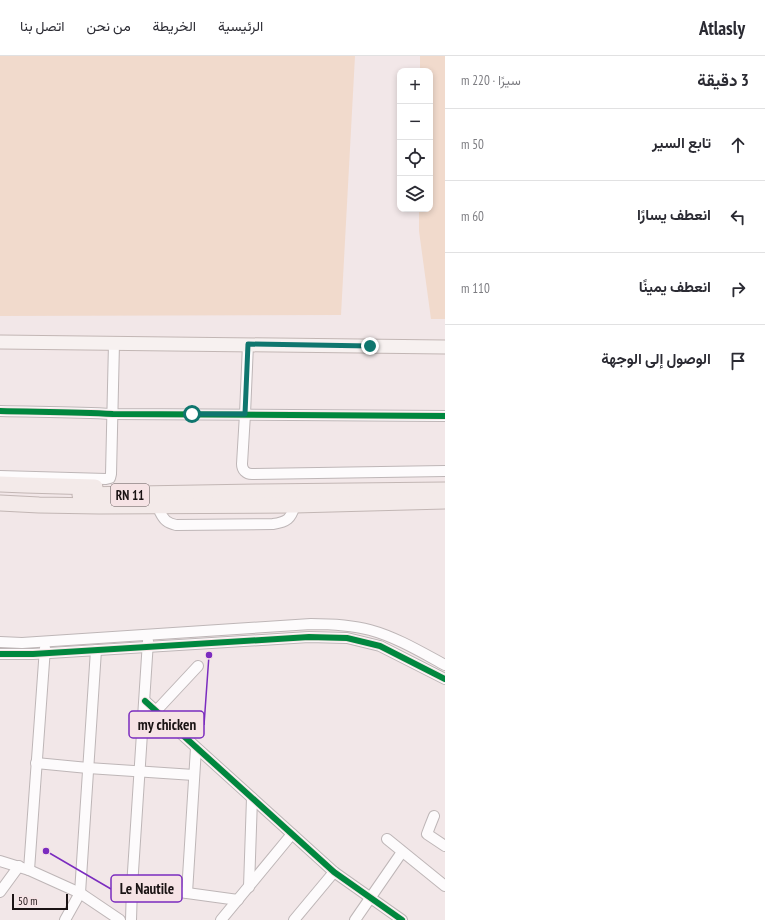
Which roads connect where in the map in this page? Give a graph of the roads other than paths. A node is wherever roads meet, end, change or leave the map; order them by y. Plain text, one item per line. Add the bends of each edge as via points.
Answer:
1 (0, 342) edge
2 (114, 343) junction
3 (248, 344) junction
4 (445, 347) edge
5 (0, 411) edge
6 (113, 414) junction
7 (245, 414) junction
8 (445, 416) edge
9 (445, 472) edge
10 (0, 476) edge
11 (0, 484) edge
12 (445, 490) edge
13 (259, 492) junction
14 (0, 494) edge
15 (445, 501) edge
16 (0, 503) edge
17 (213, 505) junction
18 (295, 505) junction
19 (0, 511) edge
20 (160, 512) junction
21 (148, 635) junction
22 (45, 641) junction
23 (0, 642) edge
24 (148, 647) junction
25 (96, 650) junction
26 (0, 654) edge
27 (44, 654) junction
28 (445, 665) edge
29 (198, 666) dead end
30 (445, 679) edge
31 (145, 701) junction
32 (156, 711) junction
33 (196, 748) junction
34 (36, 763) junction
35 (88, 768) junction
36 (140, 772) junction
37 (194, 775) junction
38 (252, 798) junction
39 (434, 816) dead end
40 (292, 834) junction
41 (387, 840) dead end
42 (445, 846) edge
43 (402, 852) junction
44 (0, 861) edge
45 (24, 868) junction
46 (334, 872) junction
47 (445, 886) edge
48 (132, 887) junction
49 (249, 887) junction
50 (0, 892) edge
51 (80, 893) junction
52 (187, 893) junction
53 (370, 898) junction
54 (238, 900) junction
55 (65, 920) edge
56 (120, 920) edge
57 (131, 920) edge
58 (222, 920) edge
59 (294, 920) edge
60 (355, 920) edge
61 (400, 920) edge

1 - 2 main road
2 - 3 main road
2 - 6 street
3 - 4 main road
3 - 7 street
5 - 6 street
6 - 7 street
6 - 10 street via 110,478
7 - 8 street
7 - 9 street via 242,464 244,471 249,474
11 - 13 highway via 227,487
12 - 13 highway, RN 11
13 - 14 highway, RN 11
15 - 18 highway, RN 11
16 - 17 highway, RN 11 via 71,506
17 - 18 highway, RN 11
17 - 20 highway
18 - 20 street via 288,520 273,524 176,525 165,521
19 - 20 highway via 105,514
21 - 22 street
21 - 24 street
21 - 28 street via 334,624 386,636
22 - 23 street
22 - 27 street
24 - 25 street
24 - 30 street via 309,636 347,638 380,646
24 - 31 street
25 - 27 street
25 - 35 street
26 - 27 street
27 - 34 street
29 - 32 street
31 - 32 street
31 - 36 street
32 - 33 street
33 - 37 street
33 - 38 street
34 - 35 street
34 - 45 street
35 - 36 street
35 - 51 street
36 - 37 street
36 - 48 street
37 - 52 street
38 - 40 street
38 - 49 street
39 - 42 street via 427,834
40 - 46 street
40 - 49 street
41 - 43 street
43 - 47 street
43 - 53 street
44 - 45 street
45 - 50 street
45 - 51 street
46 - 53 street
46 - 59 street
48 - 52 street
48 - 57 street
49 - 54 street
51 - 55 street
51 - 56 street
52 - 54 street
53 - 60 street
53 - 61 street
54 - 58 street

